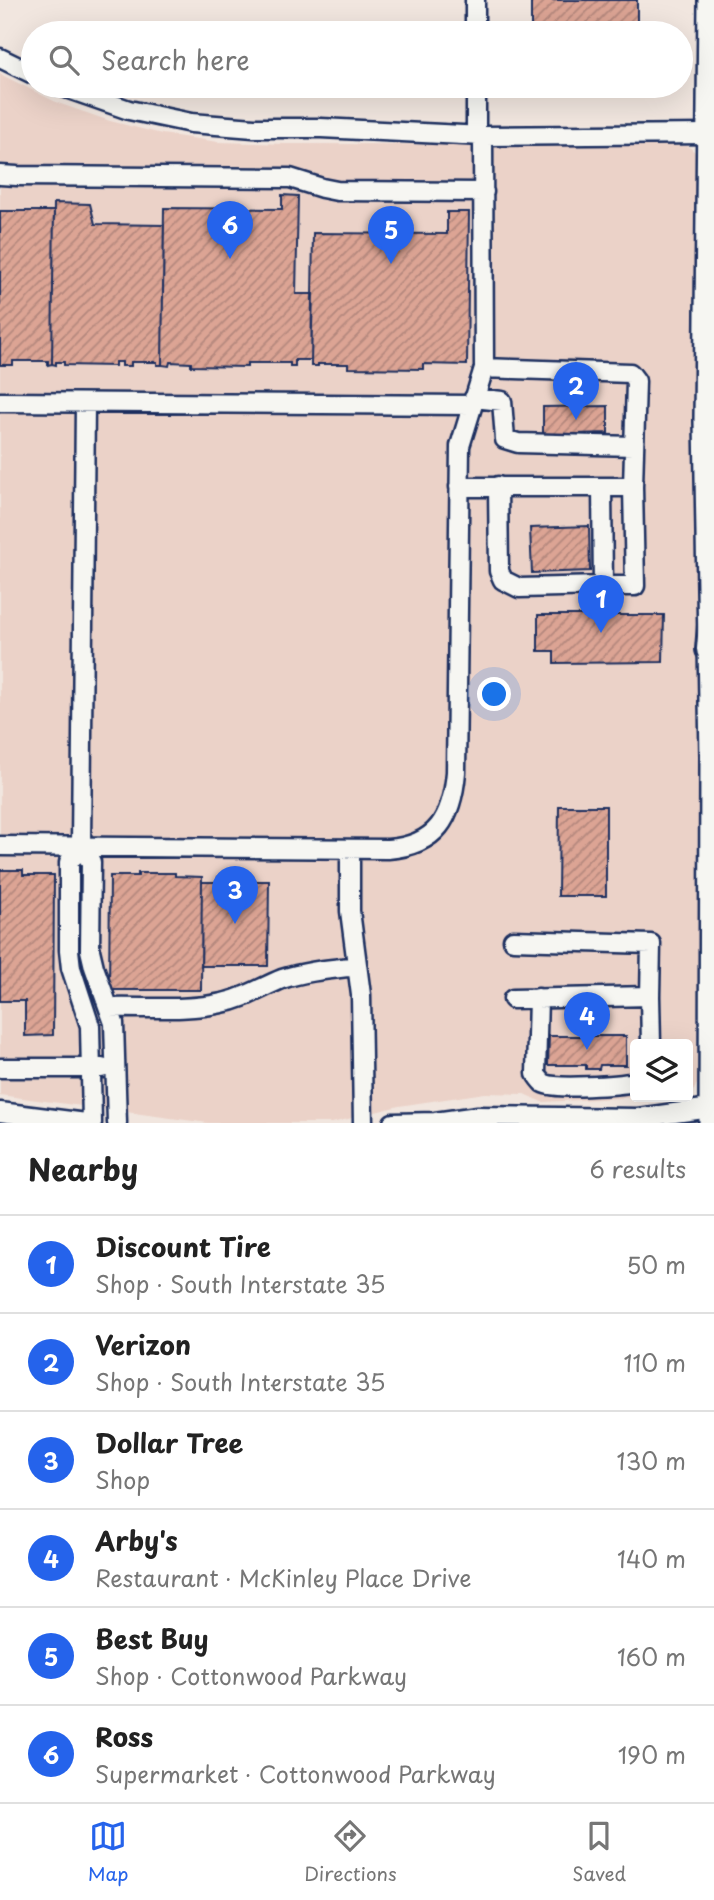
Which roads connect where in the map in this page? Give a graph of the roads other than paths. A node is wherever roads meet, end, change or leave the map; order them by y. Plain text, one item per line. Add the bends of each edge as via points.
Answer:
1 (475, 0) edge
2 (710, 0) edge
3 (475, 21) edge
4 (0, 58) edge
5 (21, 68) edge
6 (94, 98) edge
7 (477, 98) edge
8 (709, 134) junction
9 (479, 136) junction
10 (0, 175) edge
11 (484, 192) junction
12 (484, 368) junction
13 (0, 402) edge
14 (473, 402) junction
15 (85, 403) junction
16 (634, 446) junction
17 (498, 486) junction
18 (458, 487) junction
19 (602, 487) junction
20 (634, 487) junction
21 (603, 586) junction
22 (714, 601) edge
23 (710, 649) junction
24 (0, 846) edge
25 (81, 847) junction
26 (350, 849) junction
27 (513, 940) dead end
28 (357, 966) junction
29 (650, 996) junction
30 (538, 998) junction
31 (513, 999) dead end
32 (109, 1008) junction
33 (650, 1039) edge
34 (0, 1068) edge
35 (92, 1068) junction
36 (116, 1068) junction
37 (630, 1082) edge
38 (0, 1112) edge
39 (711, 1115) edge
40 (86, 1123) edge
41 (92, 1123) edge
42 (117, 1123) edge
43 (363, 1123) edge
44 (393, 1123) edge

1 - 3 street
2 - 8 main road
4 - 5 street
6 - 9 street via 191,122
7 - 9 street
8 - 9 street
8 - 23 main road via 706,421
9 - 11 street
10 - 11 street via 290,178 337,191
11 - 12 street
12 - 14 street
12 - 16 street via 630,373 636,381
13 - 15 street
14 - 15 street
14 - 16 street via 502,401 505,439 518,443
14 - 18 street via 460,446
15 - 25 street
16 - 20 street
17 - 18 street
17 - 19 street
17 - 21 street via 503,580 519,588
18 - 26 street via 456,772 451,807 422,841 398,848
19 - 20 street
19 - 21 street
20 - 21 street via 635,586
22 - 23 highway
23 - 39 main road
24 - 25 street
25 - 26 street
25 - 32 street via 91,862 90,950
25 - 35 street via 69,862 69,950 90,1026
26 - 28 street via 350,911
27 - 29 street via 651,944
28 - 32 street via 300,974 220,1004
28 - 43 street
29 - 30 street
29 - 33 street
30 - 31 street
30 - 37 street via 536,1074 543,1083
32 - 36 street
34 - 35 street
35 - 36 street
35 - 41 street
36 - 42 street
38 - 40 street
39 - 44 street via 478,1116

